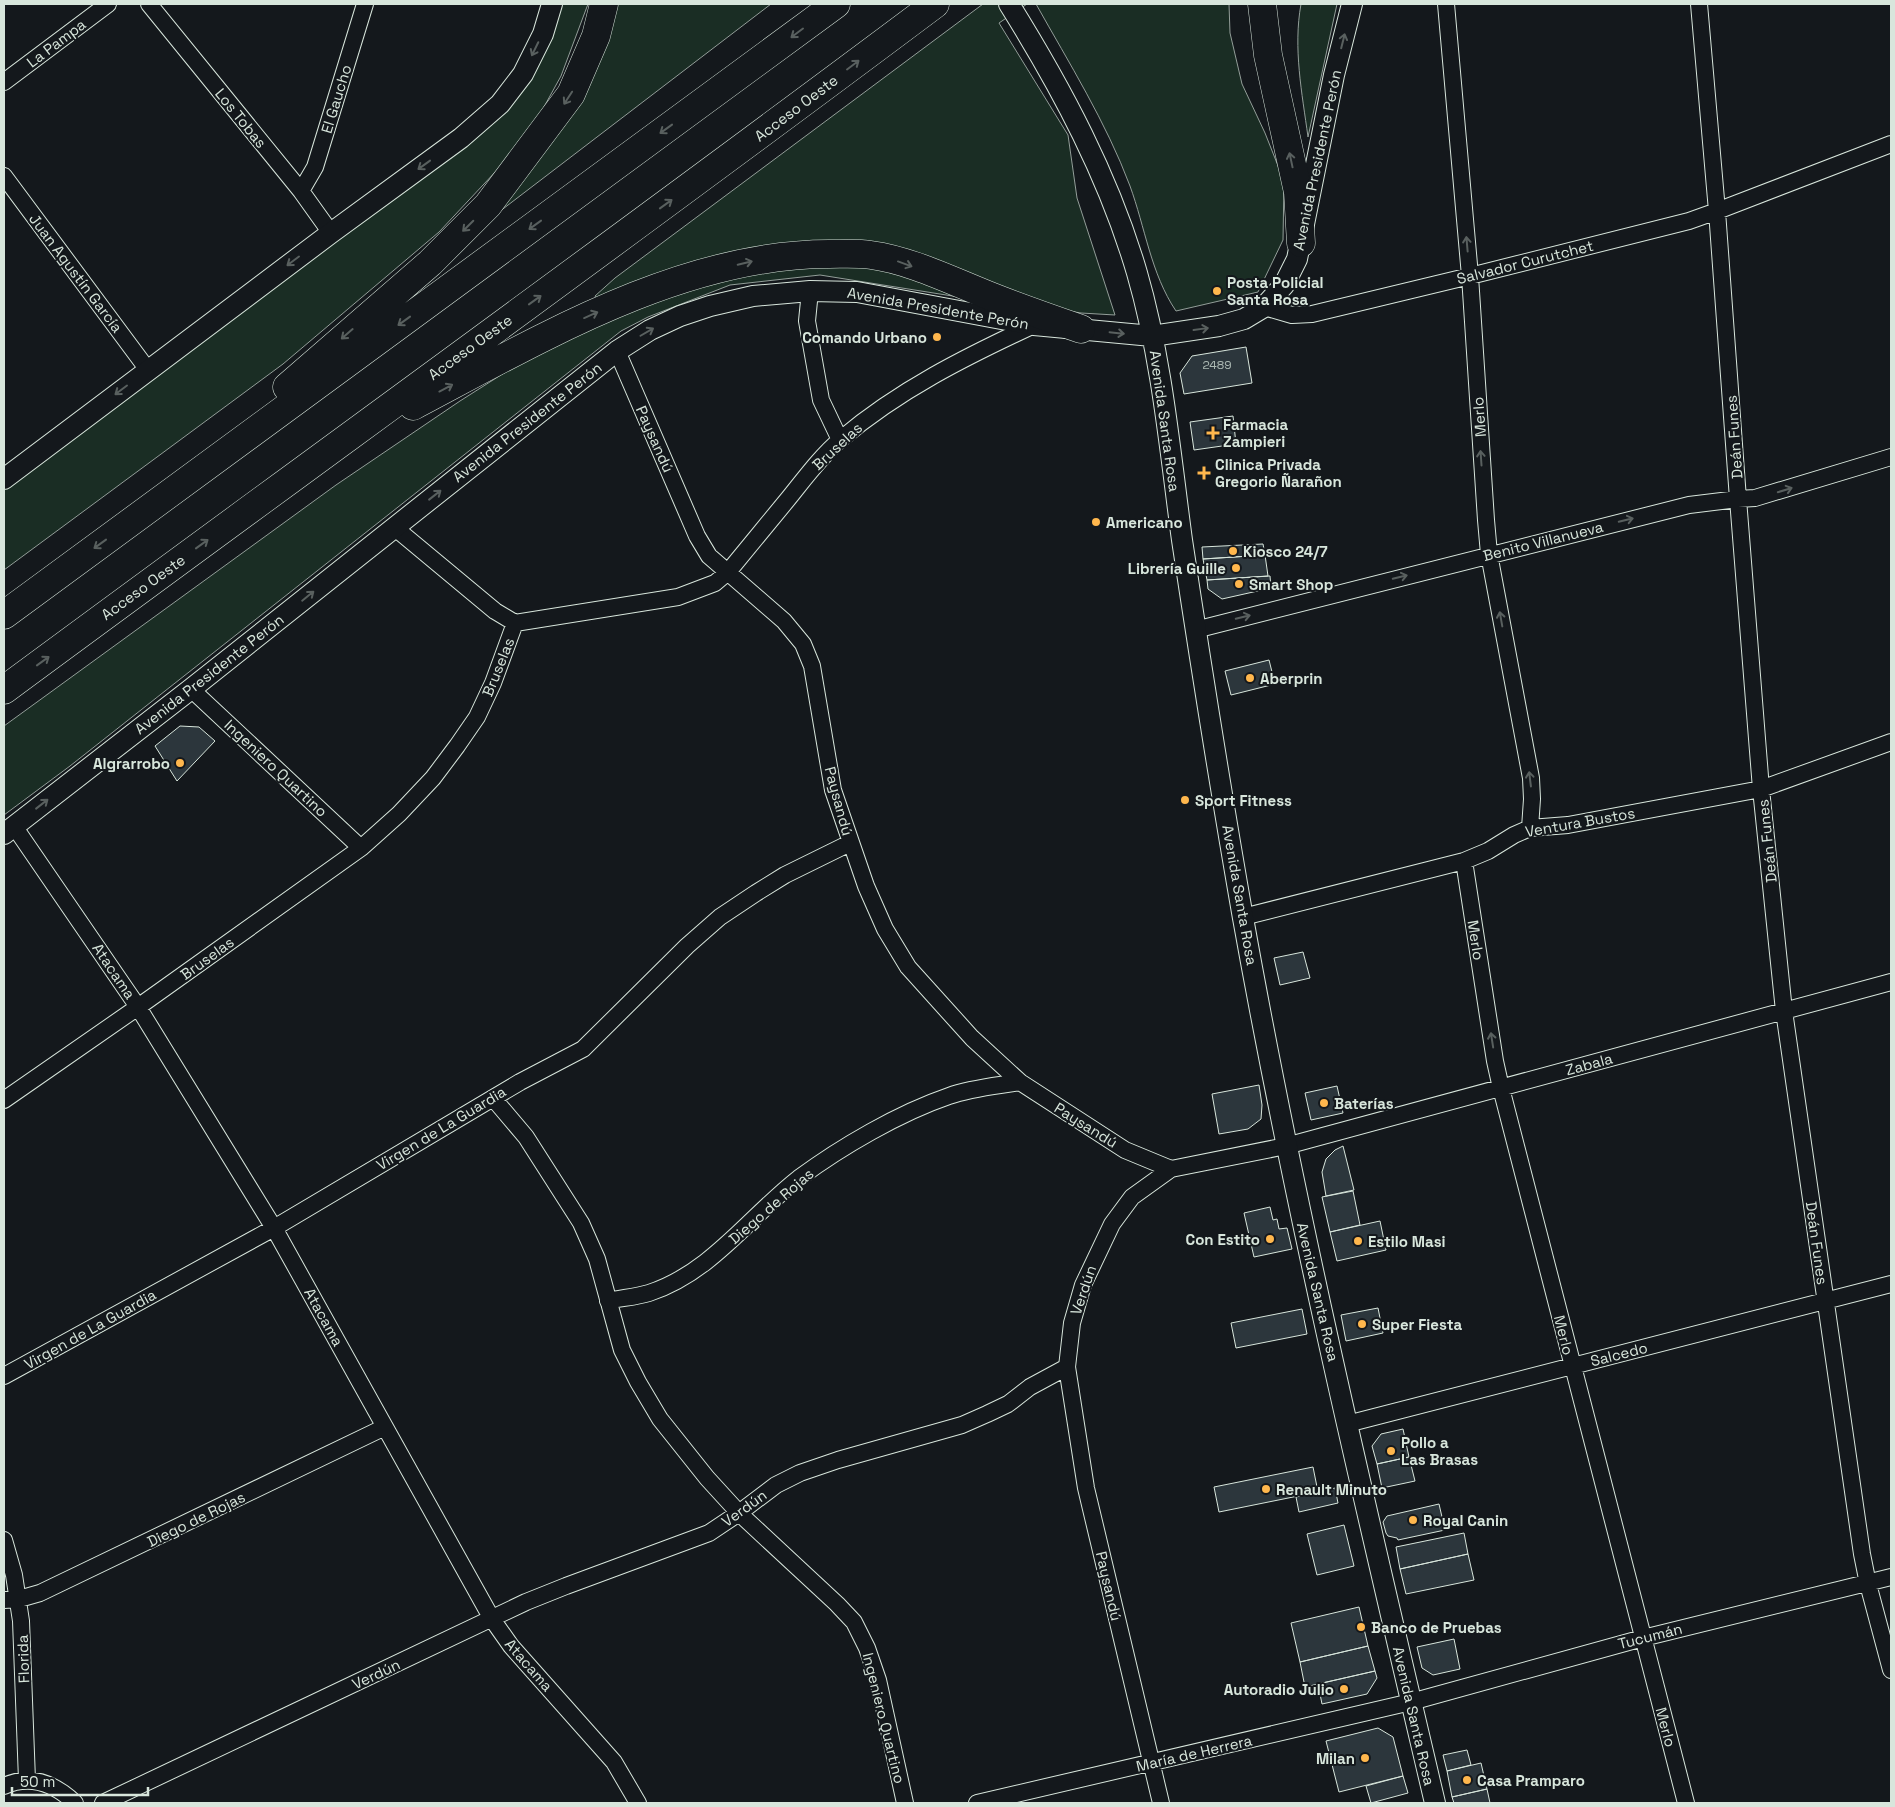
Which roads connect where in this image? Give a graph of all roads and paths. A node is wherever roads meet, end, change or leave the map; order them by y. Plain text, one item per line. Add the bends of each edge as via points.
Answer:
1 (108, 4) edge
2 (149, 4) edge
3 (365, 4) edge
4 (552, 4) edge
5 (604, 4) edge
6 (836, 4) edge
7 (935, 4) edge
8 (1009, 4) edge
9 (1262, 4) edge
10 (1352, 4) edge
11 (1446, 4) edge
12 (1699, 4) edge
13 (4, 82) edge
14 (1891, 144) edge
15 (4, 176) edge
16 (301, 191) junction
17 (1717, 212) junction
18 (331, 233) junction
19 (1301, 243) junction
20 (1470, 276) junction
21 (810, 291) junction
22 (1264, 307) junction
23 (1034, 325) junction
24 (1081, 329) junction
25 (1152, 336) junction
26 (617, 351) junction
27 (148, 370) junction
28 (840, 440) junction
29 (326, 452) junction
30 (1891, 457) edge
31 (4, 479) edge
32 (1738, 499) junction
33 (139, 515) junction
34 (394, 527) junction
35 (1489, 554) junction
36 (728, 572) junction
37 (4, 615) edge
38 (515, 623) junction
39 (1195, 630) junction
40 (191, 689) junction
41 (4, 690) edge
42 (1891, 742) edge
43 (1762, 789) junction
44 (1530, 828) junction
45 (9, 830) edge
46 (850, 843) junction
47 (361, 848) junction
48 (1464, 861) junction
49 (1243, 916) junction
50 (1891, 982) edge
51 (138, 1008) junction
52 (1784, 1011) junction
53 (1020, 1082) junction
54 (1501, 1088) junction
55 (493, 1098) junction
56 (4, 1100) edge
57 (1286, 1146) junction
58 (1171, 1169) junction
59 (274, 1228) junction
60 (1891, 1284) edge
61 (608, 1301) junction
62 (1825, 1301) junction
63 (1572, 1366) junction
64 (1067, 1367) junction
65 (4, 1376) edge
66 (1348, 1424) junction
67 (385, 1427) junction
68 (739, 1513) junction
69 (4, 1540) edge
70 (1891, 1577) edge
71 (1868, 1584) junction
72 (11, 1599) edge
73 (492, 1620) junction
74 (1643, 1638) junction
75 (1891, 1670) edge
76 (1411, 1702) junction
77 (1152, 1763) junction
78 (26, 1780) junction
79 (4, 1786) edge
80 (75, 1803) edge
81 (104, 1803) edge
82 (638, 1803) edge
83 (905, 1803) edge
84 (978, 1803) edge
85 (1162, 1803) edge
86 (1434, 1803) edge
87 (1686, 1803) edge

1 - 13 street, La Pampa
2 - 16 street, Los Tobas
3 - 16 street, El Gaucho via 315,168
4 -> 18 street via 523,74 500,104 460,138
5 -> 33 highway via 596,36 571,94 488,205 430,263
6 -> 33 highway
29 -> 7 highway, Acceso Oeste
8 - 25 street, Avenida Santa Rosa via 1065,98 1094,158 1137,273
19 -> 9 highway via 1298,192 1268,56
19 -> 10 street, Avenida Presidente Perón via 1334,75
20 -> 11 street, Merlo
12 - 17 street, Deán Funes
14 - 17 street, Salvador Curutchet
15 - 27 street, Juan Agustín García
16 - 18 street, Los Tobas
17 - 20 street, Salvador Curutchet
17 - 32 street, Deán Funes
18 -> 27 street
19 - 22 street, Avenida Presidente Perón via 1284,285
20 - 22 street, Salvador Curutchet via 1312,314 1292,315
35 -> 20 street, Merlo
21 - 23 street, Avenida Presidente Perón via 857,292
26 -> 21 street, Avenida Presidente Perón via 650,330 710,306 753,296
21 - 28 street via 807,321 821,400
25 -> 22 street via 1219,326 1244,319
23 - 24 street, Avenida Presidente Perón
23 - 28 street, Bruselas via 926,379 886,404
24 -> 25 street, Avenida Presidente Perón
29 -> 24 highway via 535,341 621,302 663,286 764,259 802,254 842,254 895,260
25 - 39 street, Avenida Santa Rosa
34 -> 26 street, Avenida Presidente Perón
26 - 36 street, Paysandú via 697,536 709,556
27 -> 31 street
28 - 36 street, Bruselas via 816,464
41 -> 29 highway, Acceso Oeste
32 -> 30 street, Benito Villanueva via 1772,494
35 -> 32 street, Benito Villanueva via 1689,505
32 - 43 street, Deán Funes
33 -> 37 highway
34 - 38 street via 495,612
40 -> 34 street, Avenida Presidente Perón
39 -> 35 street, Benito Villanueva
44 -> 35 street, Merlo via 1531,778
36 - 38 street, Bruselas via 715,583 678,597
36 - 46 street, Paysandú via 784,621 803,644 812,666 833,790
38 - 47 street, Bruselas via 477,717 432,778
39 - 49 street, Avenida Santa Rosa
45 -> 40 street, Avenida Presidente Perón
40 - 47 street, Ingeniero Quartino
42 - 43 street, Ventura Bustos
43 - 44 street, Ventura Bustos via 1568,825
43 - 52 street, Deán Funes
44 - 48 street, Ventura Bustos
45 - 51 street, Atacama
46 - 53 street, Paysandú via 885,929 908,966 972,1038
46 - 55 street, Virgen de La Guardia via 785,875 727,912 687,946 583,1049
47 - 51 street, Bruselas
48 - 49 street, Ventura Bustos
54 -> 48 street, Merlo
49 - 57 street, Avenida Santa Rosa
50 - 52 street, Zabala
51 - 56 street, Bruselas
51 - 59 street, Atacama
52 - 54 street, Zabala
52 - 62 street, Deán Funes
53 - 58 street, Paysandú via 1126,1150
53 - 61 street, Diego de Rojas via 950,1096 884,1126 799,1179 702,1265 649,1293
54 - 57 street, Zabala
54 - 63 street, Merlo
55 - 59 street, Virgen de La Guardia
55 - 61 street, Ingeniero Quartino via 526,1137 581,1223 597,1258
57 - 58 street, Verdún
57 - 66 street, Avenida Santa Rosa
58 - 64 street, Verdún via 1132,1197 1112,1224 1083,1285 1072,1323
59 - 65 street, Virgen de La Guardia
59 - 67 street, Atacama
60 - 62 street, Salcedo
61 - 68 street, Ingeniero Quartino via 622,1350 660,1419
62 - 63 street, Salcedo
62 - 71 street, Deán Funes
63 - 66 street, Salcedo
63 - 74 street, Merlo
64 - 68 street, Verdún via 1030,1387 1008,1404 962,1425 800,1473 776,1485
64 - 77 street, Paysandú via 1086,1488
66 - 76 street, Avenida Santa Rosa
67 - 72 street, Diego de Rojas via 40,1593
67 - 73 street, Atacama
68 - 73 street, Verdún via 708,1533 526,1602
68 - 83 street, Ingeniero Quartino via 854,1622 878,1680
69 - 72 street, Florida
70 - 71 street, Tucumán
71 - 74 street, Tucumán
71 - 75 street, Deán Funes
72 - 78 street, Florida via 22,1621
73 - 81 street, Verdún
73 - 82 street, Atacama via 511,1646 614,1762
74 - 76 street, Tucumán
74 - 87 street, Merlo
76 - 77 street, María de Herrera
76 - 86 street, Avenida Santa Rosa
77 - 84 street, María de Herrera
77 - 85 street, Paysandú
78 - 79 street
78 - 80 street via 45,1783 62,1791

